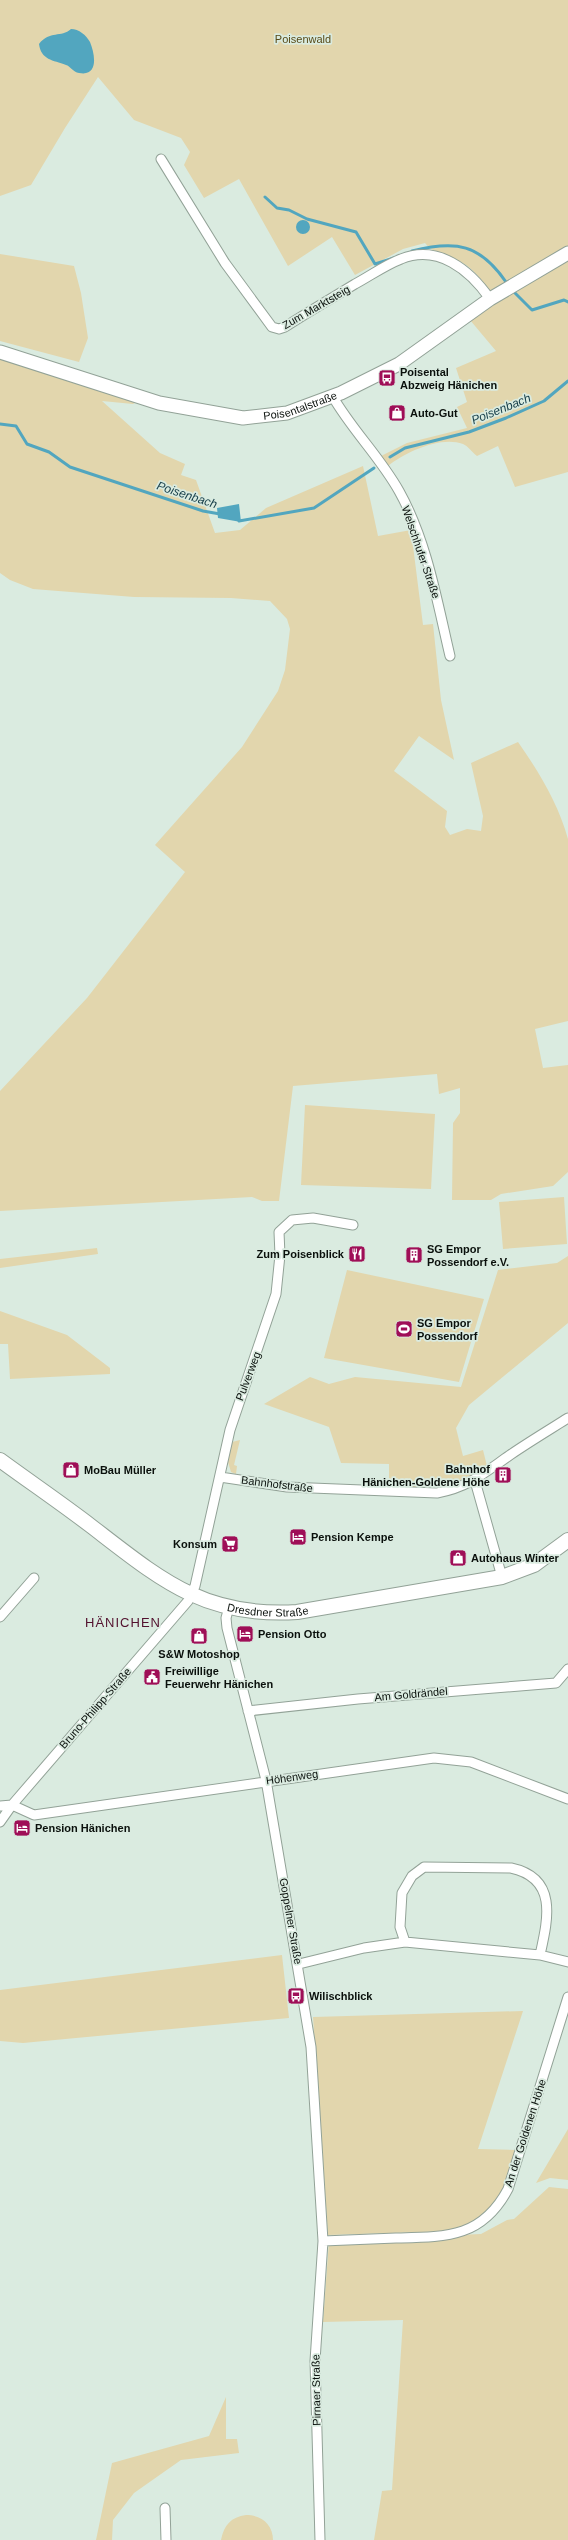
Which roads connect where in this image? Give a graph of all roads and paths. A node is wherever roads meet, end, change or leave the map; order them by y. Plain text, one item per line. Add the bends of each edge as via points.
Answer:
1 (161, 160) dead end
2 (568, 253) edge
3 (490, 299) junction
4 (0, 352) edge
5 (333, 397) junction
6 (450, 656) dead end
7 (353, 1225) dead end
8 (568, 1418) edge
9 (0, 1460) edge
10 (220, 1477) junction
11 (475, 1481) junction
12 (568, 1540) edge
13 (502, 1577) junction
14 (34, 1578) dead end
15 (191, 1596) junction
16 (229, 1607) junction
17 (0, 1617) edge
18 (568, 1668) edge
19 (248, 1711) junction
20 (266, 1780) junction
21 (568, 1799) edge
22 (12, 1805) junction
23 (0, 1806) edge
24 (0, 1822) edge
25 (405, 1942) junction
26 (540, 1955) junction
27 (568, 1962) edge
28 (298, 1964) junction
29 (568, 1997) edge
30 (323, 2241) junction
31 (165, 2508) dead end
32 (166, 2540) edge
33 (320, 2540) edge

1 - 3 street, Zum Marktsteig via 225,263 272,327 285,327 386,267 401,259 420,254 443,258 463,268 477,281
2 - 3 main road, Poisentalstraße
3 - 5 main road, Poisentalstraße via 399,364
4 - 5 main road, Poisentalstraße via 159,404 213,414 243,418 266,416 287,413
5 - 6 street, Welschhufer Straße via 399,491 415,528 434,585
7 - 10 street, Pulverweg via 313,1218 292,1220 280,1232 276,1294 258,1353 238,1402
8 - 11 street, Bahnhofstraße
9 - 15 main road, Dresdner Straße via 157,1578
10 - 11 street, Bahnhofstraße via 277,1487 437,1493
10 - 15 street, Pulverweg via 201,1566
11 - 13 street
12 - 13 main road, Dresdner Straße via 534,1565
13 - 16 main road, Dresdner Straße via 297,1612 261,1612
14 - 17 street
15 - 16 main road, Dresdner Straße
15 - 22 street, Bruno-Philipp-Straße
16 - 19 street, Goppelner Straße via 227,1628
18 - 19 street, Am Goldrändel via 556,1683
19 - 20 street, Goppelner Straße
20 - 21 street, Höhenweg via 434,1758 452,1758 471,1762
20 - 22 street, Höhenweg via 34,1815
20 - 28 street, Goppelner Straße
22 - 23 street
22 - 24 street, Bruno-Philipp-Straße
25 - 26 street
25 - 26 street via 400,1927 402,1893 412,1876 424,1867 511,1868 525,1871 536,1879 548,1904
25 - 28 street via 364,1948
26 - 27 street
28 - 30 street, Goppelner Straße via 311,2047
29 - 30 street, An der Goldenen Höhe via 508,2189 499,2207 472,2228 439,2237
30 - 33 street, Pirnaer Straße via 315,2361
31 - 32 street

